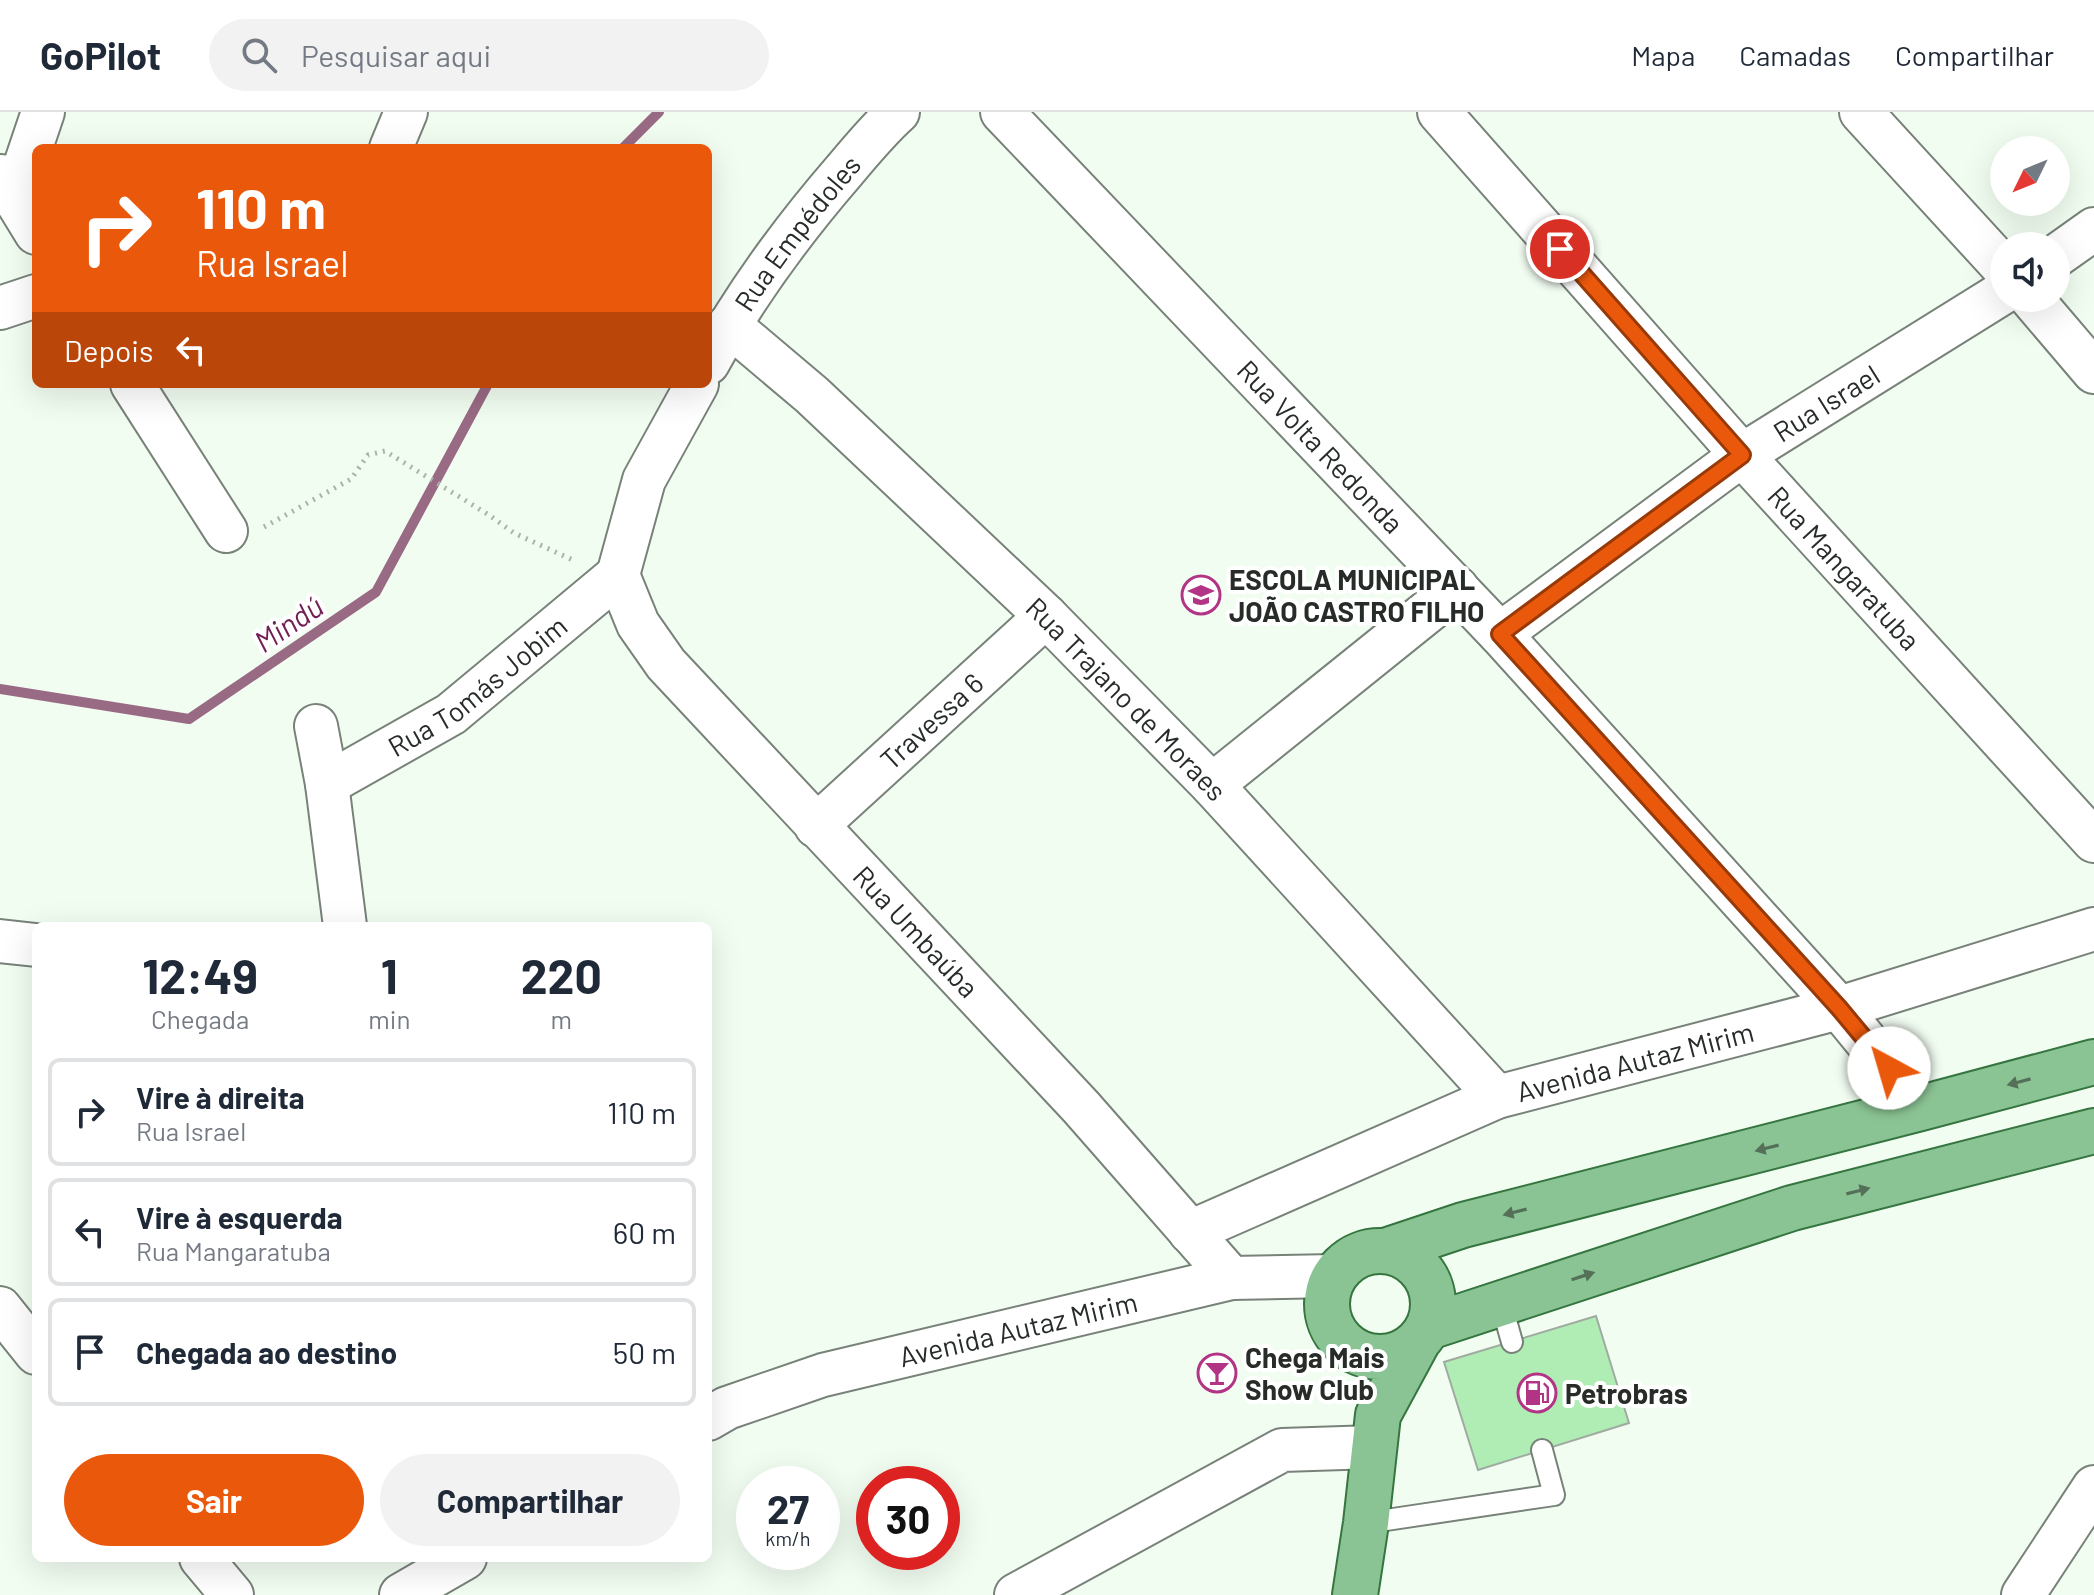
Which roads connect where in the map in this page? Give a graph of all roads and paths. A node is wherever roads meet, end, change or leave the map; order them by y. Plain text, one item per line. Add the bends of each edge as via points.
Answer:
1 (43, 112) edge
2 (406, 112) edge
3 (898, 112) edge
4 (1002, 112) edge
5 (1439, 112) edge
6 (1861, 112) edge
7 (393, 144) edge
8 (7, 186) edge
9 (32, 227) edge
10 (2094, 229) edge
11 (2070, 246) edge
12 (1990, 253) edge
13 (32, 297) edge
14 (1990, 301) edge
15 (0, 308) edge
16 (2043, 312) edge
17 (729, 325) junction
18 (712, 356) edge
19 (2094, 372) edge
20 (135, 388) edge
21 (695, 388) edge
22 (1742, 455) junction
23 (226, 531) joint
24 (618, 575) junction
25 (1457, 588) junction
26 (1046, 616) junction
27 (1500, 634) junction
28 (316, 726) dead end
29 (327, 784) junction
30 (1212, 785) junction
31 (816, 826) junction
32 (2094, 841) edge
33 (344, 922) edge
34 (2094, 929) edge
35 (0, 941) edge
36 (32, 945) edge
37 (1839, 1008) junction
38 (2094, 1062) edge
39 (1497, 1097) junction
40 (1921, 1108) junction
41 (2094, 1131) edge
42 (1190, 1232) junction
43 (1385, 1251) junction
44 (1334, 1276) junction
45 (1231, 1278) junction
46 (0, 1308) edge
47 (1423, 1335) junction
48 (1347, 1346) junction
49 (32, 1348) edge
50 (712, 1417) edge
51 (1376, 1431) junction
52 (1542, 1450) dead end
53 (2094, 1487) edge
54 (1366, 1523) junction
55 (2080, 1539) edge
56 (204, 1562) edge
57 (458, 1562) edge
58 (405, 1594) edge
59 (232, 1595) edge
60 (1016, 1595) edge
61 (1355, 1595) edge
62 (2023, 1595) edge

1 - 8 street
2 - 7 street
3 - 17 street, Rua Empédoles via 813,207
4 - 25 street, Rua Volta Redonda
5 - 22 street, Rua Mangaratuba
6 - 12 street
8 - 9 street
10 - 11 street
13 - 15 street
14 - 22 street, Rua Israel
16 - 19 street
17 - 18 street, Rua Empédoles
17 - 26 street, Rua Trajano de Moraes via 812,395
20 - 23 street
21 - 24 street via 644,480
22 - 27 street, Rua Israel
22 - 32 street, Rua Mangaratuba
23 - 24 path via 255,532 351,479 368,455 385,451 514,533
24 - 29 street, Rua Tomás Jobim via 451,714
24 - 31 street, Rua Umbaúba via 638,624 666,664
25 - 27 street, Rua Volta Redonda
25 - 30 street
26 - 30 street, Rua Trajano de Moraes
26 - 31 street, Travessa 6
27 - 37 street, Rua Volta Redonda
28 - 29 street
29 - 33 street
30 - 39 street, Rua Trajano de Moraes
31 - 42 street, Rua Umbaúba via 1081,1107
34 - 37 street, Avenida Autaz Mirim
35 - 36 street
37 - 39 street, Avenida Autaz Mirim
37 - 40 street, Rua Volta Redonda
38 -> 40 main road
39 - 42 street, Avenida Autaz Mirim
40 -> 43 main road via 1463,1225
47 -> 41 main road via 1506,1322 1792,1208
42 - 45 street, Rua Umbaúba
43 - 44 main road via 1348,1261
43 - 47 main road via 1405,1257 1423,1273 1432,1293
44 - 45 street, Avenida Autaz Mirim
44 - 48 main road via 1327,1298 1330,1321
45 - 50 street, Avenida Autaz Mirim via 823,1375
46 - 49 street
47 - 48 main road via 1389,1357 1367,1356
47 - 51 main road
48 - 51 main road
51 - 54 main road
51 - 60 street via 1282,1450
52 - 54 lane via 1554,1495
53 - 55 street
54 - 61 main road
55 - 62 street
56 - 59 street
57 - 58 street

